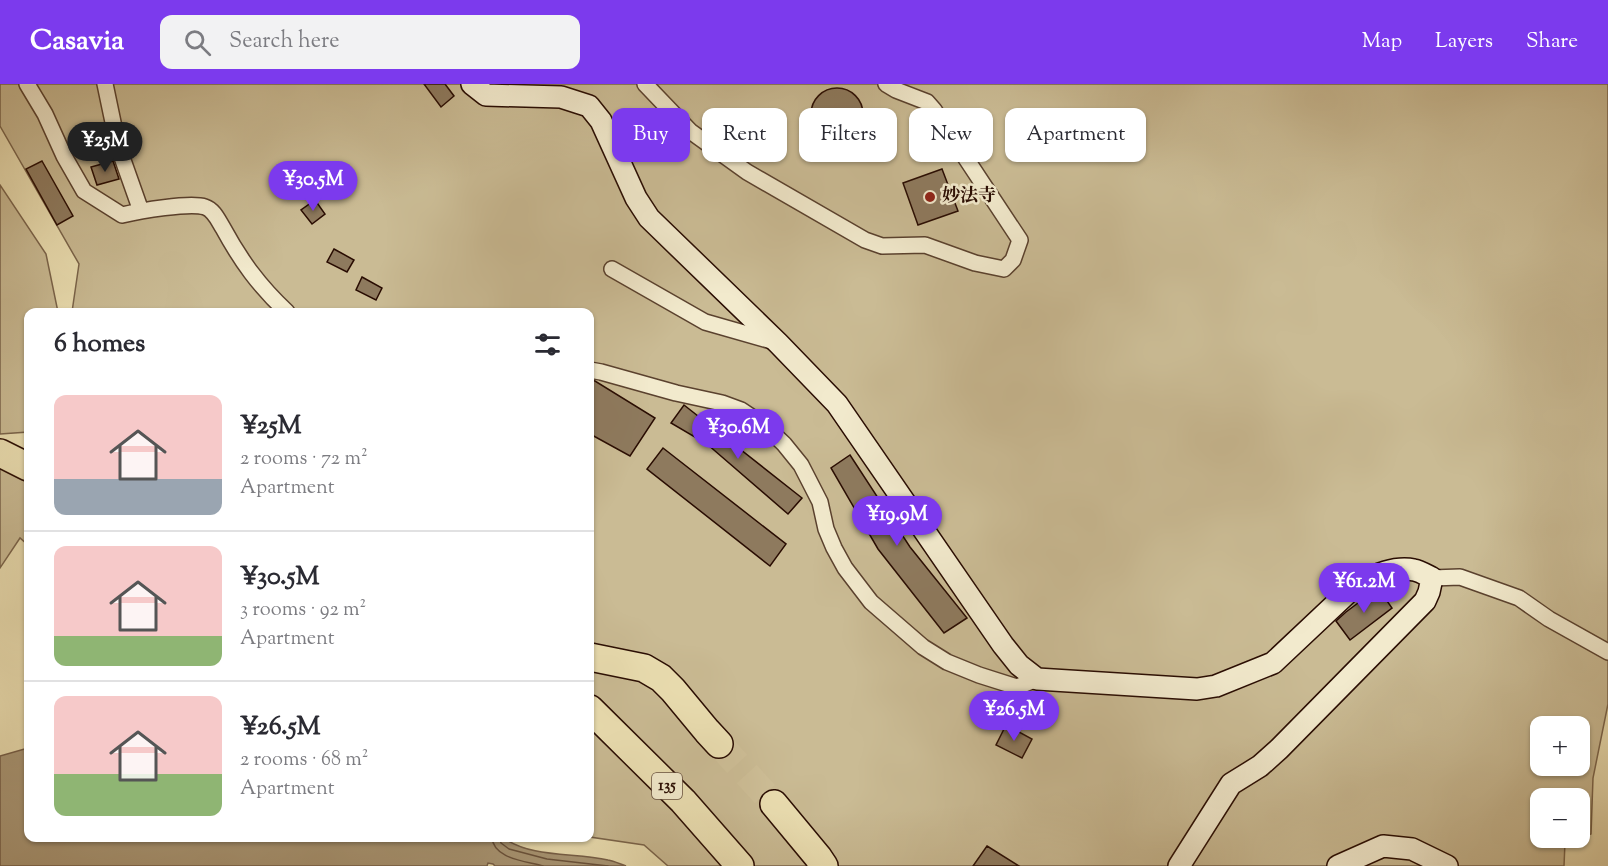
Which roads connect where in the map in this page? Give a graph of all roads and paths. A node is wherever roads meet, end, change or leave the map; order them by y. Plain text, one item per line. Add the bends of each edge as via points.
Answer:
1 (27, 84) edge
2 (105, 84) edge
3 (472, 84) edge
4 (645, 84) edge
5 (886, 84) edge
6 (141, 211) junction
7 (612, 269) dead end
8 (283, 308) edge
9 (778, 343) junction
10 (594, 371) edge
11 (0, 453) edge
12 (24, 465) edge
13 (1432, 578) junction
14 (1608, 652) edge
15 (594, 658) edge
16 (1037, 679) junction
17 (594, 713) edge
18 (719, 744) tunnel mouth
19 (774, 804) tunnel mouth
20 (740, 866) edge
21 (824, 866) edge
22 (1179, 866) edge
23 (1338, 866) edge
24 (1447, 866) edge

1 - 6 street via 84,191 122,214
2 - 6 street via 118,146
3 - 9 street via 486,95 561,97 589,106 601,121 649,218
4 - 5 street via 690,130 747,172 865,240 882,246 925,245 1004,269 1013,260 1020,240 934,110 927,102
6 - 8 street via 207,207 256,281
7 - 9 street via 705,322
9 - 16 street via 837,404 1003,645
10 - 16 street via 722,403 765,426 801,465 820,502 834,548 871,602 923,647 947,662 1017,687
11 - 12 highway
13 - 14 street via 1460,577 1518,598
13 - 16 street via 1415,570 1396,569 1374,575 1358,583 1272,663 1216,686 1197,689
13 - 22 street via 1425,601 1280,749 1231,784
15 - 18 highway via 644,668 661,678
17 - 20 highway, 135
19 - 21 highway
23 - 24 street via 1383,846 1412,849

